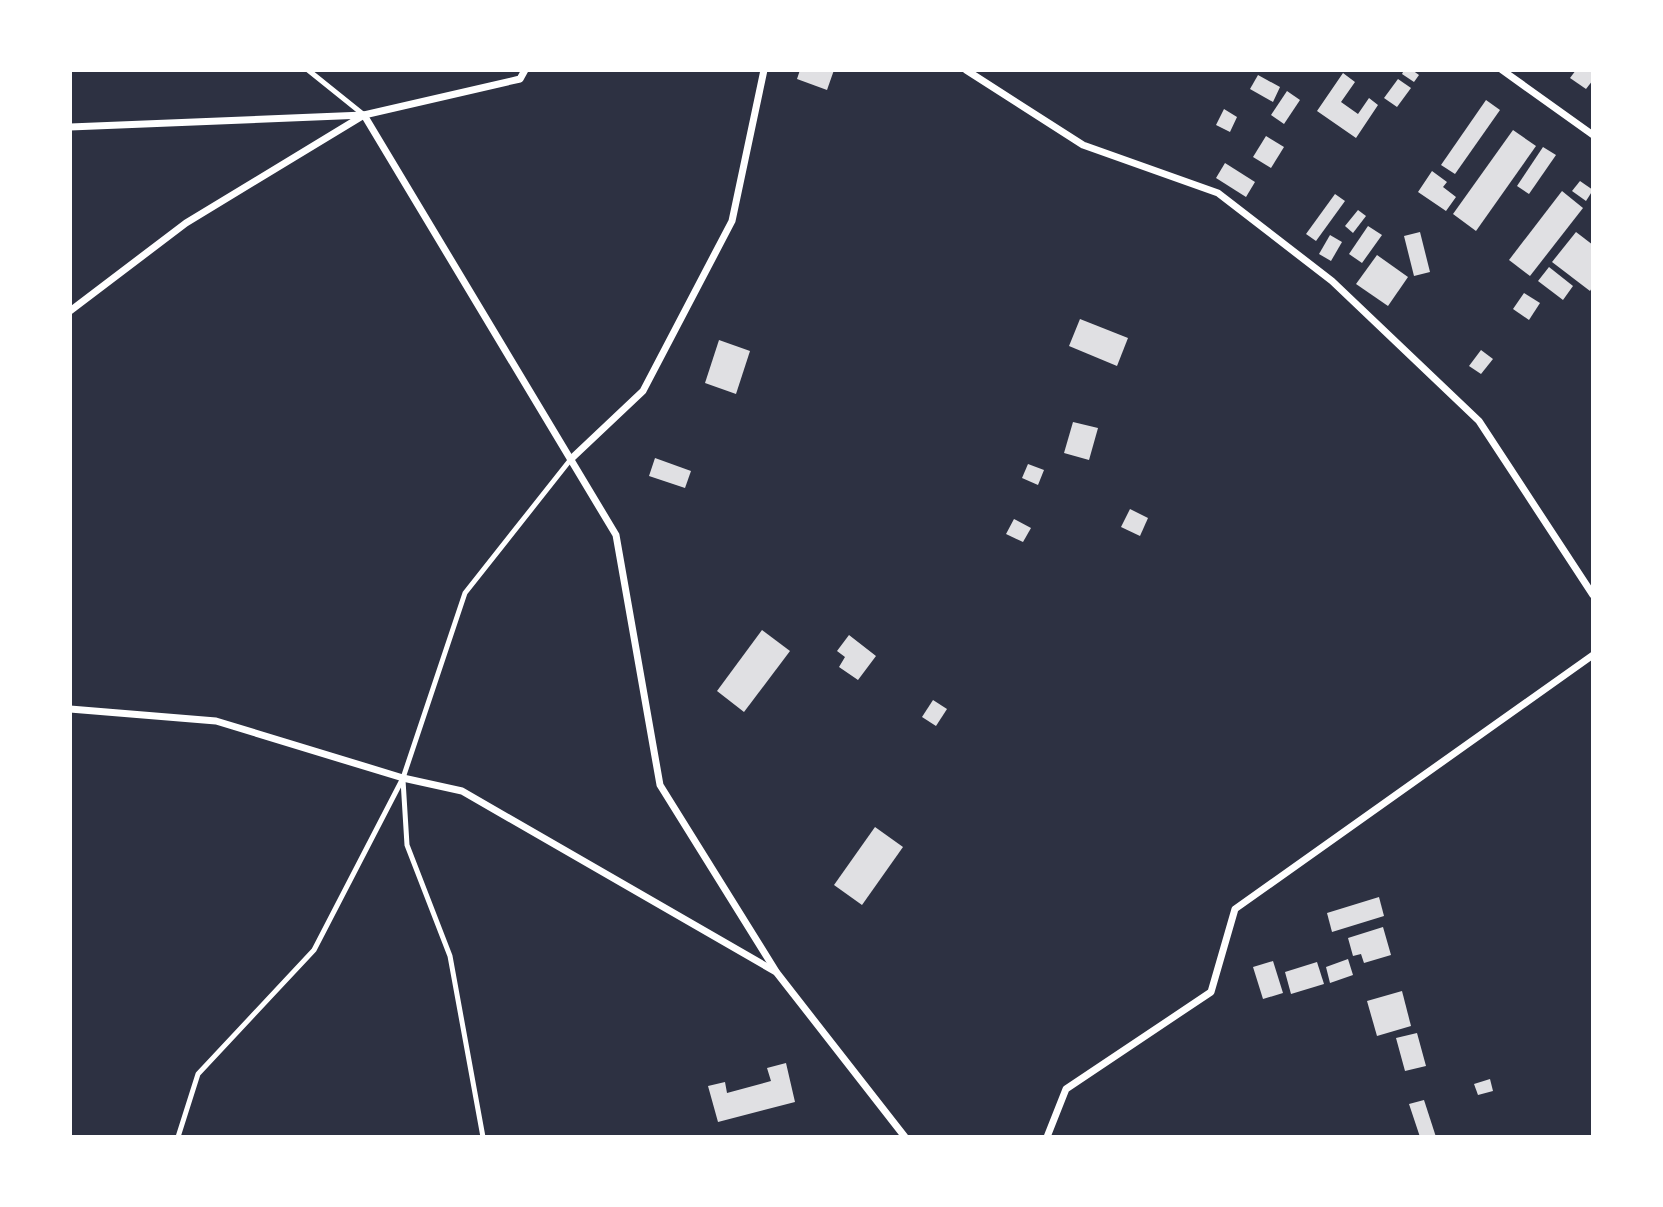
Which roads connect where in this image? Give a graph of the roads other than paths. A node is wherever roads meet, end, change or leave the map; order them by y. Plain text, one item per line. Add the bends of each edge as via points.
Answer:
1 (308, 70) edge
2 (525, 70) edge
3 (764, 70) edge
4 (966, 70) edge
5 (1502, 70) edge
6 (364, 115) junction
7 (70, 127) edge
8 (1593, 135) edge
9 (70, 311) edge
10 (571, 459) junction
11 (1593, 595) edge
12 (1593, 655) edge
13 (70, 709) edge
14 (403, 778) junction
15 (777, 973) junction
16 (178, 1137) edge
17 (483, 1137) edge
18 (905, 1137) edge
19 (1046, 1137) edge

1 - 6 lane
2 - 6 street via 520,79
3 - 10 street via 732,221 643,391
4 - 11 street via 1083,145 1218,193 1332,281 1479,421
5 - 8 street
6 - 7 street
6 - 9 street via 186,223
6 - 10 street
10 - 14 lane via 465,593
10 - 15 street via 616,535 660,785
12 - 19 street via 1235,909 1211,992 1066,1089
13 - 14 street via 216,722
14 - 15 street via 462,792
14 - 16 lane via 314,950 198,1074
14 - 17 lane via 407,845 450,956
15 - 18 street

